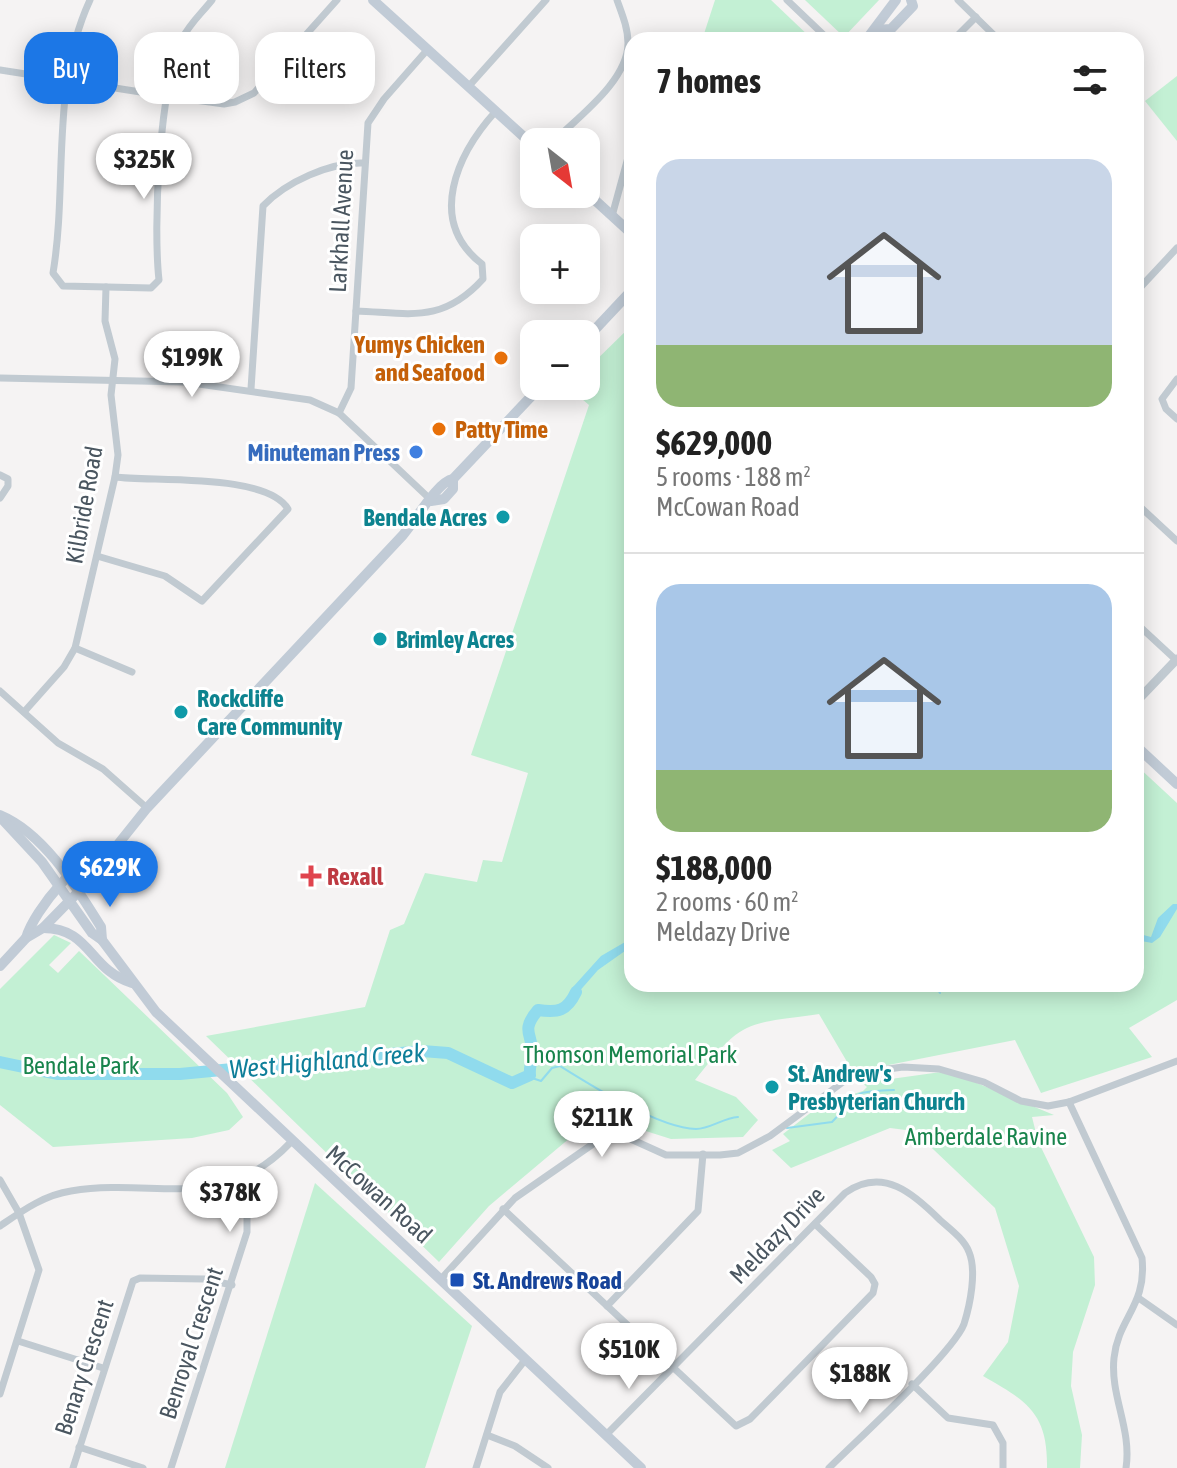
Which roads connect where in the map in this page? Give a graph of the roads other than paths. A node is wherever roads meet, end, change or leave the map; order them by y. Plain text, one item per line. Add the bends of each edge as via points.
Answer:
1 (90, 0) edge
2 (212, 0) edge
3 (337, 0) edge
4 (373, 0) edge
5 (546, 0) edge
6 (617, 0) edge
7 (787, 0) edge
8 (896, 0) edge
9 (911, 0) edge
10 (958, 0) edge
11 (976, 17) junction
12 (876, 30) joint
13 (78, 32) edge
14 (186, 32) edge
15 (627, 32) edge
16 (821, 32) edge
17 (961, 32) edge
18 (991, 32) edge
19 (428, 49) junction
20 (624, 61) edge
21 (0, 70) edge
22 (24, 74) edge
23 (469, 86) junction
24 (239, 100) edge
25 (65, 104) edge
26 (166, 104) edge
27 (496, 111) junction
28 (567, 128) edge
29 (520, 133) edge
30 (363, 163) junction
31 (624, 172) edge
32 (600, 205) edge
33 (612, 216) junction
34 (624, 227) edge
35 (1176, 252) edge
36 (1144, 284) edge
37 (106, 287) junction
38 (624, 299) edge
39 (356, 311) junction
40 (600, 324) edge
41 (0, 378) edge
42 (1177, 379) edge
43 (112, 383) junction
44 (251, 389) junction
45 (528, 400) edge
46 (339, 413) junction
47 (1177, 419) edge
48 (0, 475) edge
49 (115, 477) junction
50 (0, 498) edge
51 (431, 501) junction
52 (1144, 510) edge
53 (1177, 541) edge
54 (97, 556) junction
55 (1144, 630) edge
56 (75, 648) junction
57 (1176, 660) edge
58 (132, 672) dead end
59 (0, 691) edge
60 (1144, 694) edge
61 (24, 712) junction
62 (1144, 753) edge
63 (1177, 784) edge
64 (147, 808) junction
65 (0, 816) edge
66 (111, 849) junction
67 (64, 882) junction
68 (79, 892) junction
69 (70, 901) junction
70 (43, 928) junction
71 (26, 938) junction
72 (102, 940) junction
73 (0, 966) edge
74 (132, 983) junction
75 (1177, 1061) edge
76 (1069, 1102) junction
77 (291, 1142) junction
78 (703, 1154) junction
79 (0, 1180) edge
80 (237, 1182) junction
81 (503, 1209) junction
82 (19, 1213) junction
83 (815, 1224) junction
84 (0, 1226) edge
85 (441, 1279) junction
86 (232, 1285) junction
87 (1140, 1299) junction
88 (607, 1306) junction
89 (1177, 1325) edge
90 (18, 1341) junction
91 (525, 1360) junction
92 (103, 1368) junction
93 (673, 1368) junction
94 (912, 1384) junction
95 (0, 1394) edge
96 (487, 1435) junction
97 (606, 1435) junction
98 (79, 1447) junction
99 (73, 1468) edge
100 (143, 1468) edge
101 (171, 1468) edge
102 (476, 1468) edge
103 (548, 1468) edge
104 (641, 1468) edge
105 (829, 1468) edge
106 (1003, 1468) edge
107 (1126, 1468) edge

1 - 13 street
2 - 14 street
3 - 24 street via 260,86
4 - 19 main road
5 - 23 street
6 - 15 street
7 - 16 street
8 - 12 main road
9 - 12 main road via 913,6 891,29
10 - 11 street
11 - 17 street
11 - 18 street
19 - 23 main road
19 - 30 street, Larkhall Avenue via 373,113
20 - 28 street via 608,86
21 - 22 street
23 - 27 main road
25 - 37 street via 53,273 63,286
26 - 37 street via 159,280 151,288
27 - 29 main road
27 - 39 street via 462,158 452,201 457,236 482,264 483,279 449,308 431,314
30 - 39 street, Larkhall Avenue
30 - 44 street via 324,170 263,206
31 - 33 street
32 - 33 main road
33 - 34 main road
35 - 36 street
37 - 43 street, Kilbride Road via 105,321 115,359
38 - 40 main road
39 - 46 street, Larkhall Avenue via 351,388
41 - 43 street
42 - 47 street via 1162,399
43 - 44 street via 185,382
43 - 49 street, Kilbride Road
44 - 46 street via 310,400
45 - 51 main road via 453,479 453,489 444,499
46 - 51 street
48 - 50 street via 8,479
49 - 54 street, Kilbride Road
49 - 54 street via 238,485 276,498 288,509 202,601 156,572
51 - 64 main road
52 - 53 street
54 - 56 street, Kilbride Road
55 - 57 street
56 - 58 street
56 - 61 street, Kilbride Road
57 - 60 street
59 - 61 street
61 - 64 street
62 - 63 main road
64 - 66 main road
65 - 67 main road, McCowan Road
66 - 67 main road via 96,851
66 - 68 main road via 107,862
67 - 68 main road, McCowan Road
67 - 69 main road, McCowan Road
67 - 71 main road via 31,919
68 - 69 main road
68 - 72 main road, McCowan Road via 101,927
69 - 70 main road
69 - 72 main road, McCowan Road
70 - 71 main road
70 - 74 main road via 63,929 113,977
71 - 73 main road
72 - 74 main road, McCowan Road
74 - 77 main road, McCowan Road
75 - 76 street
76 - 78 street via 1024,1102 984,1082 939,1069 866,1072 847,1079 746,1149
76 - 87 street via 1138,1245 1144,1275
77 - 80 street via 266,1167
77 - 85 main road, McCowan Road
78 - 81 street via 666,1155 624,1136 603,1137
78 - 88 street via 698,1211
79 - 82 street
80 - 82 street via 72,1190
80 - 86 street, Benroyal Crescent via 248,1226
81 - 85 street
81 - 88 street
82 - 84 street
82 - 90 street via 39,1270
83 - 93 street, Meldazy Drive
83 - 93 street via 875,1281 873,1293 744,1425 732,1423
83 - 94 street, Meldazy Drive via 853,1188 883,1182 912,1193 968,1249 972,1271 964,1323
85 - 91 main road, McCowan Road
86 - 92 street, Benary Crescent via 204,1279 133,1281
86 - 101 street, Benroyal Crescent
87 - 89 street
87 - 107 street via 1114,1357 1113,1376 1127,1428
88 - 93 street
90 - 92 street
90 - 95 street
91 - 96 street via 504,1384
91 - 97 main road, McCowan Road
92 - 98 street, Benary Crescent
93 - 97 street, Meldazy Drive
94 - 105 street, Meldazy Drive
94 - 106 street via 948,1418 993,1425 1003,1443
96 - 102 street
96 - 103 street
97 - 104 main road, McCowan Road
98 - 99 street, Benary Crescent
98 - 100 street

